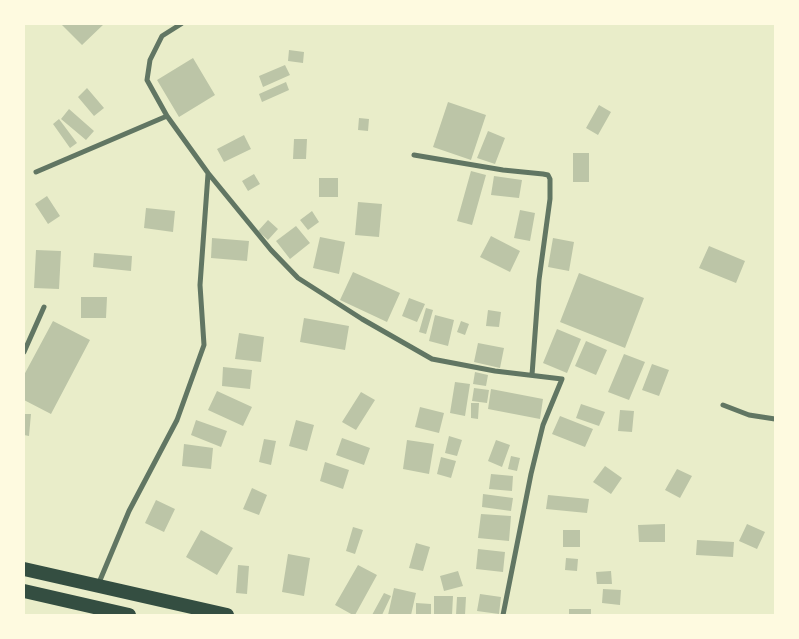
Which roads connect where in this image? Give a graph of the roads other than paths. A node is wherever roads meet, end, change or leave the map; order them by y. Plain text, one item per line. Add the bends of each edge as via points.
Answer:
1 (182, 24) edge
2 (167, 116) junction
3 (414, 155) dead end
4 (36, 172) dead end
5 (208, 173) junction
6 (44, 307) dead end
7 (24, 352) edge
8 (532, 374) junction
9 (723, 405) dead end
10 (775, 420) edge
11 (24, 569) edge
12 (98, 586) junction
13 (24, 591) edge
14 (129, 615) edge
15 (226, 615) edge
16 (503, 615) edge

1 - 2 street via 162,36 150,60 147,80
2 - 4 street
2 - 5 street
3 - 8 street via 548,175 550,199 539,280
5 - 8 street via 298,278 362,319 432,359 495,371
5 - 12 street via 200,285 204,345 177,420 129,511
6 - 7 street
8 - 16 street via 562,379 543,425
9 - 10 street
11 - 12 highway
12 - 15 highway
13 - 14 highway

